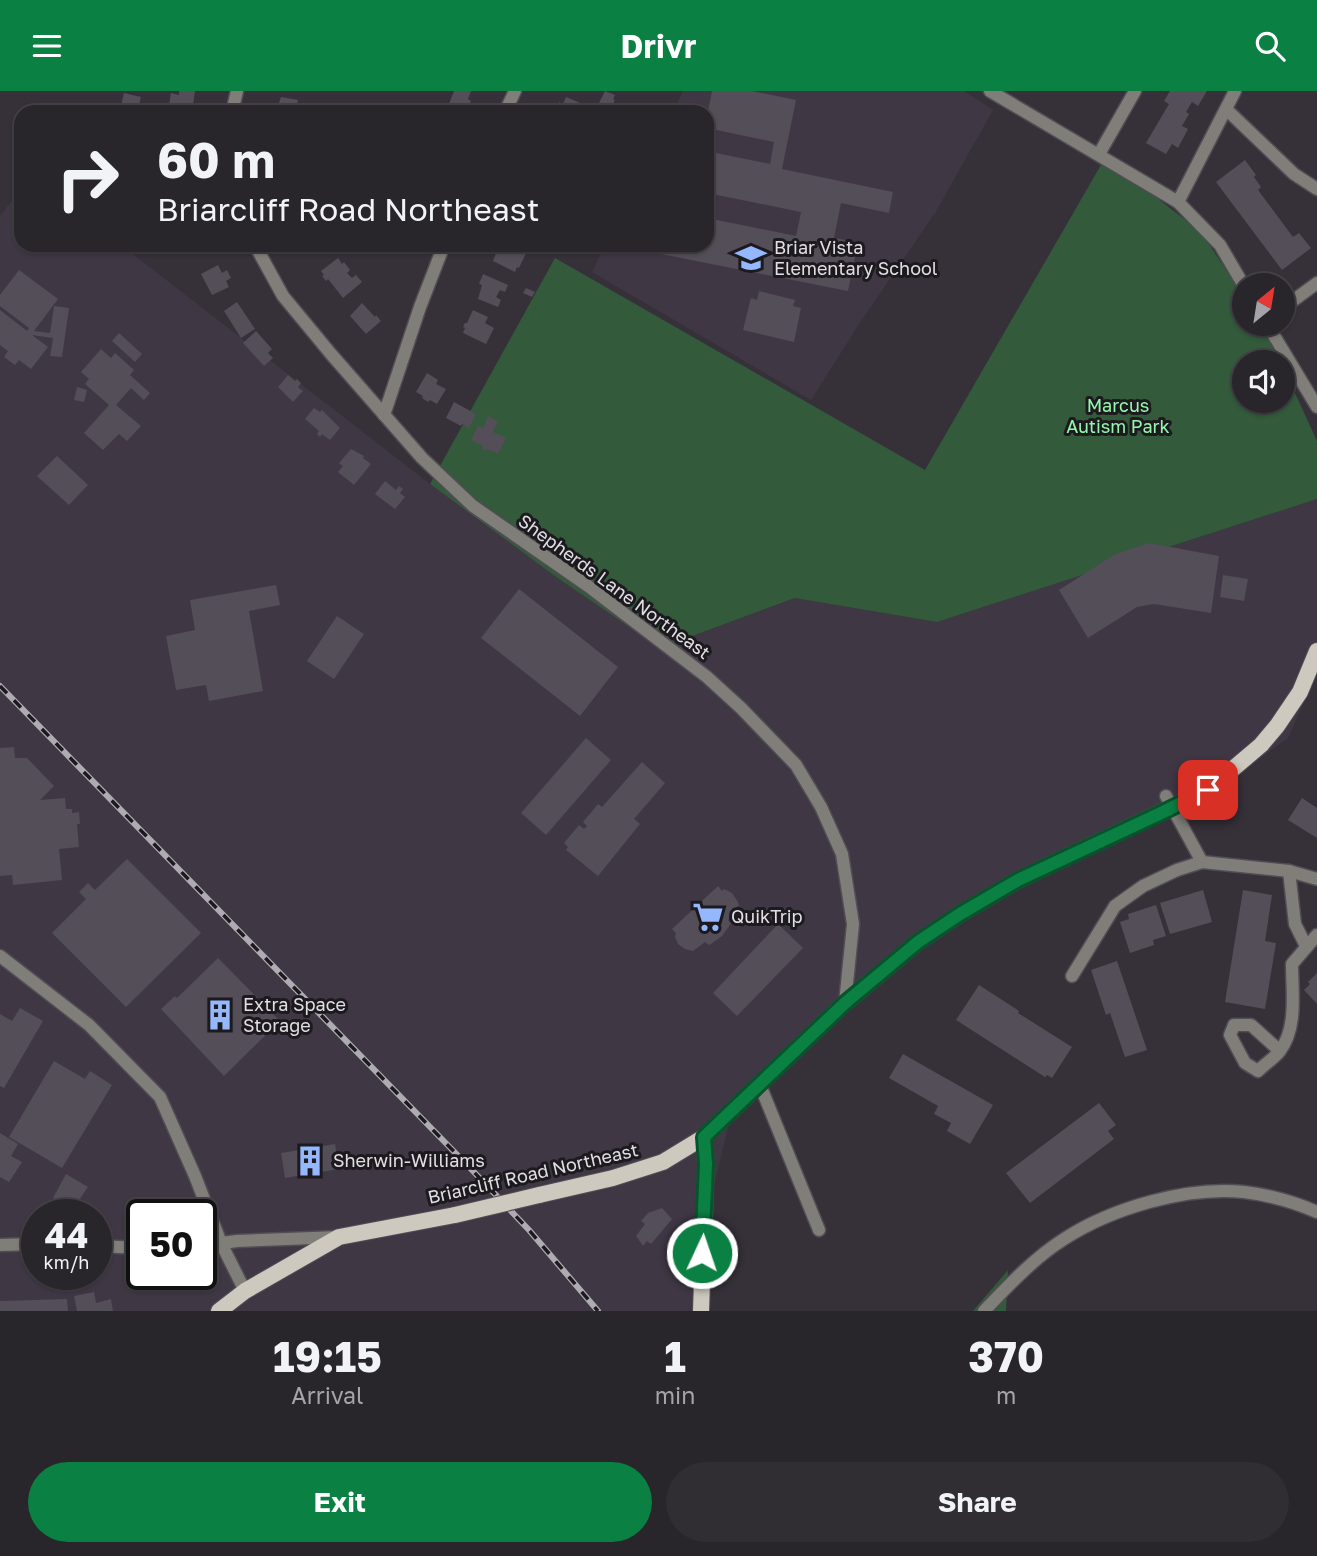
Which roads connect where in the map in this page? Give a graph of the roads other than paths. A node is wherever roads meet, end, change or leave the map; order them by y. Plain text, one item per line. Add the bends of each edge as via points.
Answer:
1 (989, 91) edge
2 (1135, 91) edge
3 (1235, 91) edge
4 (1226, 109) junction
5 (1099, 154) junction
6 (1317, 189) edge
7 (1178, 202) junction
8 (260, 252) edge
9 (441, 252) edge
10 (1236, 273) edge
11 (1317, 283) edge
12 (1295, 299) edge
13 (1274, 336) edge
14 (1317, 407) edge
15 (384, 415) junction
16 (1317, 652) edge
17 (1170, 801) junction
18 (1202, 862) junction
19 (1289, 871) junction
20 (1317, 879) edge
21 (1317, 935) edge
22 (1306, 946) junction
23 (0, 956) edge
24 (1072, 976) dead end
25 (845, 1003) junction
26 (1280, 1051) dead end
27 (760, 1085) junction
28 (704, 1137) junction
29 (1317, 1212) edge
30 (819, 1230) dead end
31 (339, 1237) junction
32 (221, 1243) junction
33 (21, 1244) edge
34 (217, 1244) edge
35 (0, 1245) edge
36 (245, 1291) junction
37 (219, 1311) edge
38 (701, 1311) edge
39 (984, 1311) edge

1 - 5 street
2 - 5 street
3 - 4 street
4 - 6 street via 1294,174
4 - 7 street
5 - 7 street
7 - 10 street via 1220,245
8 - 15 street, Shepherds Lane Northeast via 283,296
9 - 15 street
11 - 12 street
13 - 14 street
15 - 25 street, Shepherds Lane Northeast via 473,506 707,677 796,765 842,854 853,924
16 - 17 main road, Briarcliff Road Northeast via 1300,692 1261,745 1208,790
17 - 18 street
17 - 25 main road, Briarcliff Road Northeast via 960,914 918,942
18 - 19 street
18 - 24 street via 1143,886 1115,906
19 - 20 street
19 - 22 street via 1295,924
21 - 22 street
22 - 26 street via 1292,964 1292,1012
23 - 32 street via 89,1025 160,1097
25 - 27 main road, Briarcliff Road Northeast
27 - 28 main road, Briarcliff Road Northeast
27 - 30 street
28 - 31 main road, Briarcliff Road Northeast, bridge via 663,1162 613,1178
28 - 38 main road
29 - 39 street via 1271,1197 1230,1191 1156,1201 1062,1240
31 - 32 street
31 - 36 main road, Briarcliff Road Northeast
32 - 34 street
32 - 36 street
33 - 35 street
36 - 37 main road, Briarcliff Road Northeast

